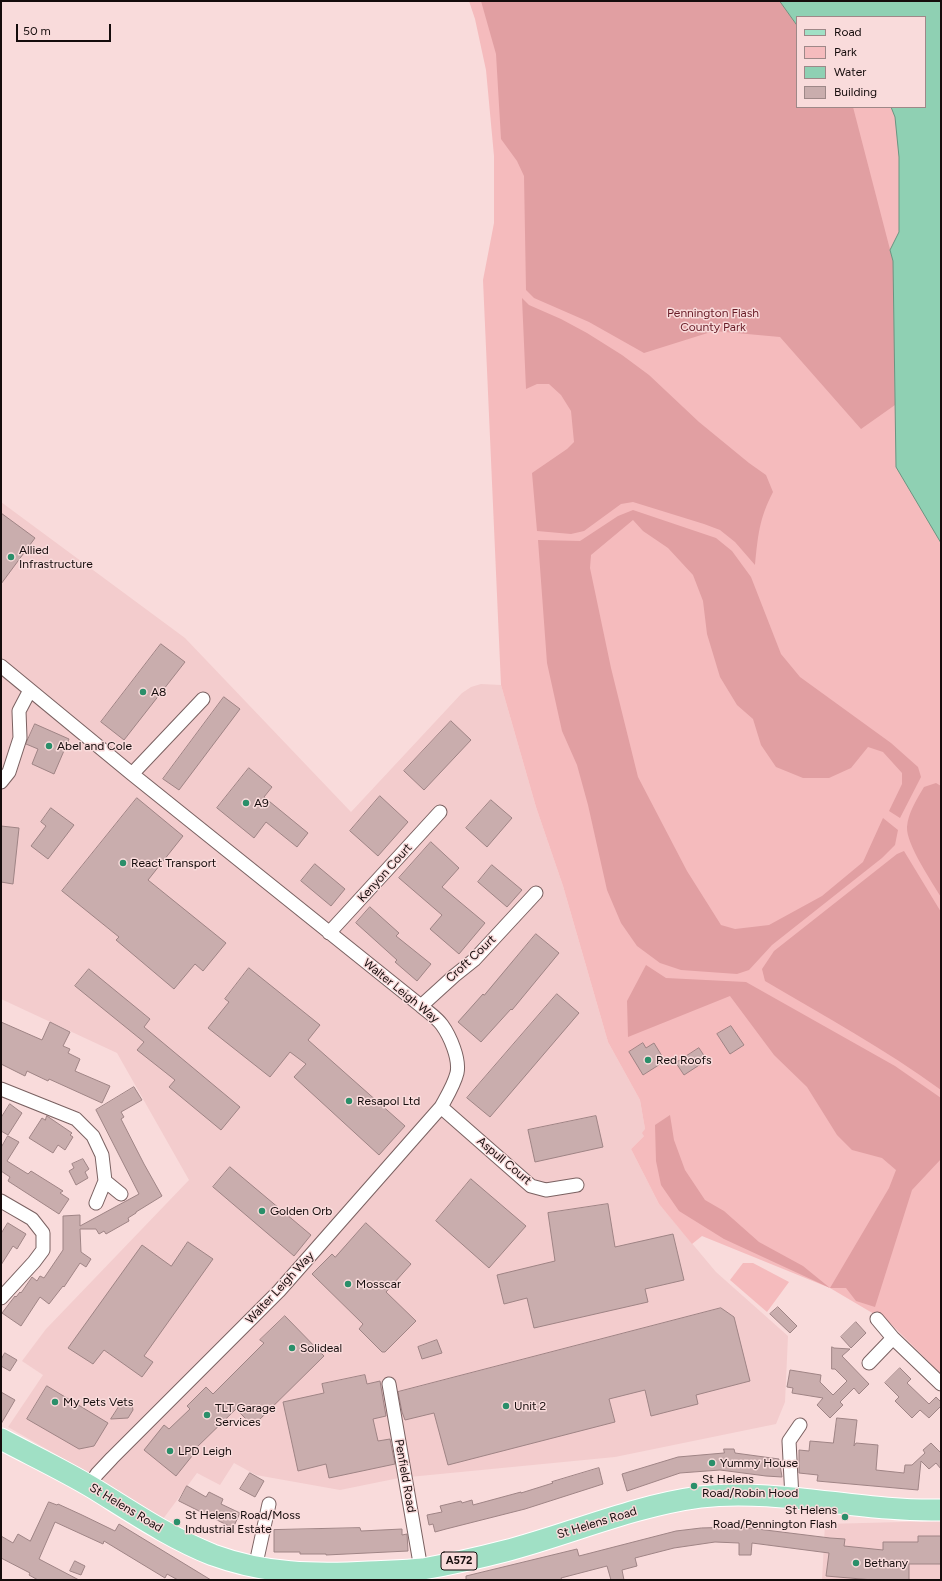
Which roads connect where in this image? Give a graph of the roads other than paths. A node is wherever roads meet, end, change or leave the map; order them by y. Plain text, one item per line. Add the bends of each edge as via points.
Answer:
1 (1, 666) edge
2 (30, 690) junction
3 (203, 700) dead end
4 (132, 774) junction
5 (1, 782) edge
6 (440, 812) dead end
7 (536, 893) dead end
8 (329, 934) junction
9 (421, 1006) junction
10 (1, 1088) edge
11 (441, 1107) junction
12 (105, 1181) junction
13 (577, 1185) dead end
14 (121, 1194) dead end
15 (1, 1200) edge
16 (96, 1203) dead end
17 (1, 1298) edge
18 (877, 1319) dead end
19 (893, 1338) junction
20 (869, 1363) dead end
21 (388, 1384) dead end
22 (941, 1384) edge
23 (800, 1425) dead end
24 (1, 1439) edge
25 (90, 1486) junction
26 (792, 1498) junction
27 (269, 1504) dead end
28 (941, 1510) edge
29 (255, 1568) junction
30 (421, 1569) junction

1 - 2 street, Walter Leigh Way
2 - 4 street, Walter Leigh Way
2 - 5 street via 19,711 20,738 9,772
3 - 4 street
4 - 8 street, Walter Leigh Way
6 - 8 street, Kenyon Court
7 - 9 street, Croft Court via 474,960
8 - 9 street, Walter Leigh Way
9 - 11 street, Walter Leigh Way via 442,1025 456,1056 457,1071
10 - 12 street via 76,1118 93,1136 102,1155
11 - 13 street, Aspull Court via 531,1186 546,1190
11 - 25 street, Walter Leigh Way via 279,1291 96,1474
12 - 14 street
12 - 16 street
15 - 17 street via 32,1219 43,1233 43,1250
18 - 19 street
19 - 20 street
19 - 22 street
21 - 30 street, Penfield Road
23 - 26 street via 789,1441
24 - 25 main road, St Helens Road / A572
25 - 29 main road, St Helens Road / A572 via 180,1540 213,1555
26 - 28 main road, St Helens Road / A572 via 868,1507
26 - 30 main road, St Helens Road / A572 via 743,1494 656,1504 507,1550
27 - 29 street
29 - 30 main road, St Helens Road / A572 via 332,1574

